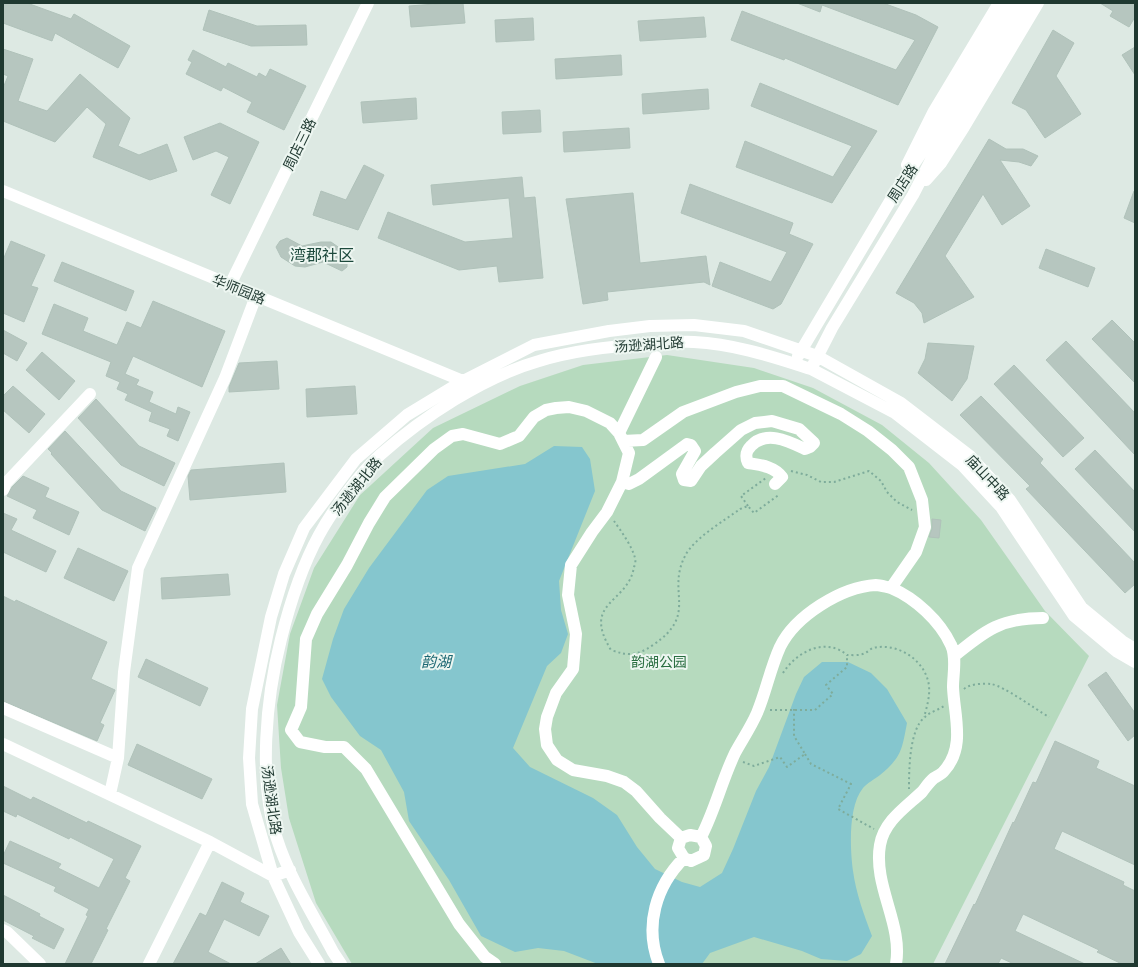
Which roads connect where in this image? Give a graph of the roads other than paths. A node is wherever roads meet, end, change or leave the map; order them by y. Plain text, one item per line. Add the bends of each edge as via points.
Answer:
1 (368, 3) edge
2 (999, 3) edge
3 (1012, 3) edge
4 (1026, 3) edge
5 (1038, 3) edge
6 (949, 119) junction
7 (899, 186) junction
8 (3, 191) edge
9 (913, 195) junction
10 (230, 285) junction
11 (256, 296) junction
12 (800, 350) junction
13 (818, 356) junction
14 (656, 357) dead end
15 (794, 364) junction
16 (812, 369) junction
17 (466, 387) junction
18 (90, 394) dead end
19 (621, 437) junction
20 (622, 482) junction
21 (776, 484) road end
22 (3, 490) edge
23 (891, 588) junction
24 (1043, 618) dead end
25 (1135, 648) edge
26 (954, 656) junction
27 (1135, 662) edge
28 (3, 708) edge
29 (3, 744) edge
30 (118, 758) junction
31 (110, 794) junction
32 (701, 837) junction
33 (681, 838) junction
34 (210, 842) junction
35 (684, 858) junction
36 (290, 870) junction
37 (273, 876) junction
38 (3, 930) edge
39 (40, 964) edge
40 (149, 964) edge
41 (319, 964) edge
42 (341, 964) edge
43 (496, 964) edge
44 (659, 964) edge
45 (896, 964) edge

1 - 10 street, 周店三路
2 - 7 street via 934,110 913,149
3 - 6 street, 周店路
4 - 6 street, 周店路
5 - 9 street via 941,163
6 - 7 street, 周店路
6 - 9 street, 周店路
7 - 12 street, 周店路
8 - 10 street, 华师园路
9 - 13 street, 周店路 via 832,328
10 - 11 street, 华师园路
11 - 17 street, 华师园路
11 - 30 street via 225,378 138,568 124,672
12 - 13 street, 庙山中路
12 - 15 street, 周店路
12 - 17 street, 汤逊湖北路 via 744,331 694,325 650,326 534,345
13 - 16 street
13 - 25 street, 庙山中路 via 901,403 970,456 1010,500 1082,608 1122,641
14 - 19 street
15 - 16 street, 汤逊湖北路
15 - 17 street, 汤逊湖北路 via 741,347 693,342 611,346 539,361
16 - 27 street, 庙山中路 via 895,413 962,465 1000,507 1074,616 1116,651
17 - 36 street, 汤逊湖北路 via 378,457 346,494 319,534 297,582 274,666 268,708 266,753 270,803 277,838
17 - 37 street, 汤逊湖北路 via 407,415 356,459 304,528 284,574 270,617 252,709 249,758 252,804
18 - 22 street via 6,483
19 - 20 street via 629,453
19 - 23 street via 642,440 683,412 760,386 783,386 841,414 868,431 909,467 922,500 925,527 916,552
19 - 43 street via 610,423 586,411 569,407 546,410 534,417 519,436 500,444 463,434 452,436 434,449 385,497 325,600 306,639 301,707 291,730 300,742 324,747 344,747 366,769 459,924 485,957
20 - 21 street via 629,484 639,479 687,444 695,451 682,474 684,480 691,481 702,466 741,430 755,423 772,421 799,429 814,443 805,449 778,438 766,438 756,441 748,449 748,463 778,471 782,476
20 - 33 street via 607,512 571,565 568,595 576,634 573,670 556,693 547,717 547,745 557,760 573,770 624,782
23 - 26 street via 913,600 939,626 951,645
23 - 32 street via 876,585 840,594 811,612 794,628 772,665 758,712 733,759
24 - 26 street via 1025,618 986,630
26 - 45 street via 953,689 958,735 954,755 944,772 909,801 889,823 880,845 880,864 886,900 896,938
28 - 30 street
29 - 31 street
30 - 31 street
31 - 34 street
32 - 33 street via 690,834
32 - 35 street via 706,846 704,855 691,861
33 - 35 street via 678,848
34 - 37 street
34 - 40 street
35 - 44 street via 665,882 652,920 652,941
36 - 37 street
36 - 42 street, 汤逊湖北路
37 - 41 street, 汤逊湖北路 via 299,932
38 - 39 street

